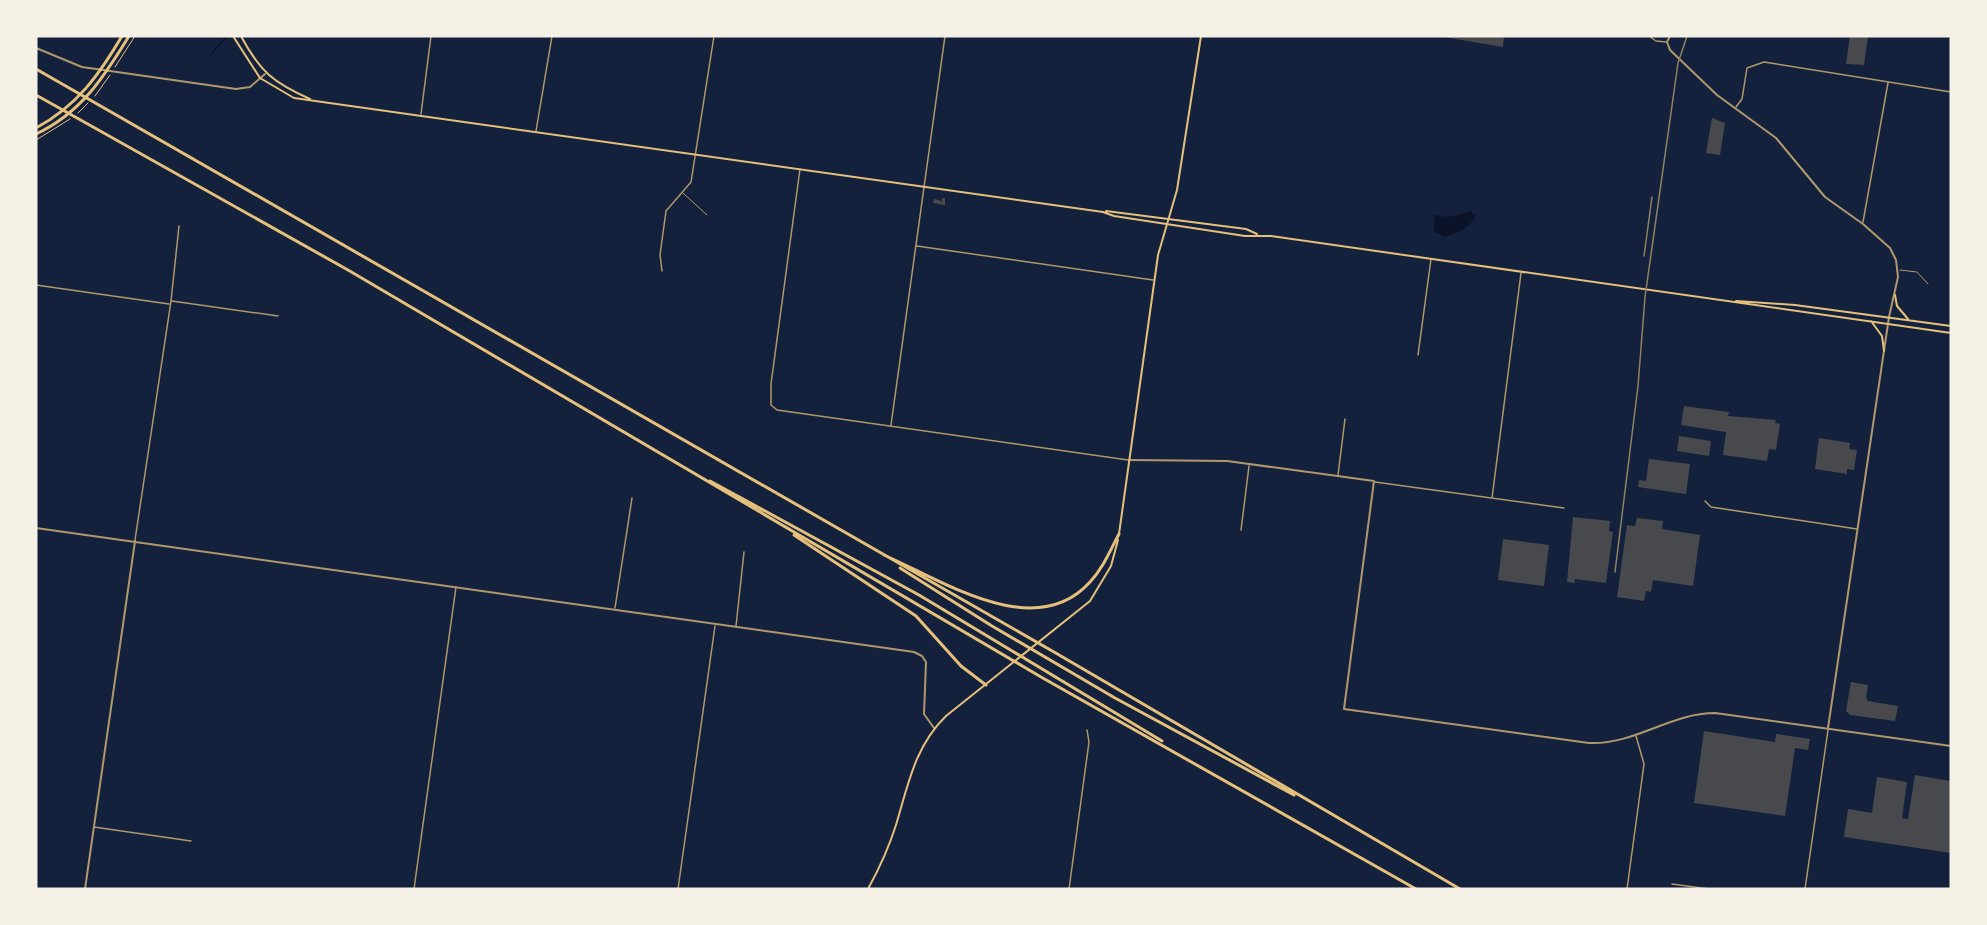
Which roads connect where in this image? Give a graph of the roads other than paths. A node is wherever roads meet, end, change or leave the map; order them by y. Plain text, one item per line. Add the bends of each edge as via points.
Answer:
1 (122, 36) edge
2 (129, 36) edge
3 (233, 36) edge
4 (241, 36) edge
5 (431, 36) edge
6 (552, 36) edge
7 (714, 36) edge
8 (945, 36) edge
9 (1200, 36) edge
10 (1649, 36) edge
11 (1670, 36) edge
12 (1667, 42) junction
13 (36, 48) edge
14 (36, 69) edge
15 (265, 74) junction
16 (260, 78) junction
17 (1888, 82) junction
18 (1951, 92) edge
19 (36, 95) edge
20 (313, 101) junction
21 (1735, 108) junction
22 (420, 115) junction
23 (36, 128) edge
24 (536, 132) junction
25 (36, 134) edge
26 (696, 154) junction
27 (800, 169) junction
28 (923, 186) junction
29 (683, 193) junction
30 (1103, 212) junction
31 (707, 215) dead end
32 (1168, 218) junction
33 (1166, 224) junction
34 (1863, 224) junction
35 (178, 226) dead end
36 (1260, 235) junction
37 (916, 246) junction
38 (1431, 259) junction
39 (1898, 270) junction
40 (662, 271) dead end
41 (1521, 272) junction
42 (1154, 280) junction
43 (1928, 284) dead end
44 (36, 285) edge
45 (1895, 295) junction
46 (171, 301) junction
47 (1729, 301) junction
48 (170, 305) junction
49 (278, 316) dead end
50 (1889, 317) junction
51 (1908, 319) junction
52 (1871, 321) junction
53 (1888, 323) junction
54 (1951, 326) edge
55 (1951, 333) edge
56 (1884, 351) junction
57 (1418, 355) dead end
58 (1345, 419) dead end
59 (891, 426) junction
60 (1129, 460) junction
61 (676, 463) junction
62 (1250, 464) junction
63 (1337, 476) junction
64 (1374, 482) junction
65 (632, 498) dead end
66 (1492, 498) junction
67 (1705, 501) dead end
68 (1564, 508) dead end
69 (36, 528) edge
70 (785, 528) junction
71 (1858, 529) junction
72 (1241, 530) dead end
73 (1119, 534) junction
74 (135, 541) junction
75 (867, 547) junction
76 (744, 552) dead end
77 (887, 558) junction
78 (456, 586) junction
79 (615, 609) junction
80 (715, 624) junction
81 (736, 627) junction
82 (986, 685) junction
83 (934, 728) junction
84 (1828, 729) junction
85 (1087, 730) dead end
86 (1636, 736) junction
87 (1951, 746) edge
88 (1188, 758) junction
89 (1315, 805) junction
90 (94, 827) junction
91 (191, 841) dead end
92 (1672, 884) dead end
93 (85, 889) edge
94 (414, 889) edge
95 (678, 889) edge
96 (868, 889) edge
97 (1069, 889) edge
98 (1416, 889) edge
99 (1460, 889) edge
100 (1627, 889) edge
101 (1710, 889) edge
102 (1805, 889) edge

1 - 23 main road via 98,76 78,99
2 - 25 main road via 83,103
3 - 16 main road
4 - 15 main road
5 - 22 street
6 - 24 street
7 - 26 street
8 - 28 street
9 - 32 main road via 1178,190
10 - 12 street
11 - 12 street
12 - 21 street via 1670,50
13 - 16 street via 68,63 96,69 240,89 250,87
14 - 75 main road
15 - 16 street
15 - 20 main road
16 - 20 main road via 294,98
17 - 18 street
17 - 21 street via 1764,62 1747,69 1742,99
17 - 34 street
19 - 61 main road via 348,270
20 - 22 main road
21 - 34 street via 1776,138 1825,197
22 - 24 main road
24 - 26 main road
26 - 27 main road
26 - 29 street via 691,182
27 - 28 main road
27 - 59 street via 771,405 777,410
28 - 30 main road
28 - 37 street
29 - 31 lane
29 - 40 street via 666,211 660,255
30 - 32 main road
30 - 33 main road
32 - 33 main road
32 - 36 main road via 1246,229
33 - 36 main road
33 - 42 main road
34 - 39 street via 1890,248
35 - 46 street
36 - 38 main road
37 - 42 street
37 - 59 street
38 - 41 main road
38 - 57 street
39 - 43 lane via 1917,272
39 - 45 street
41 - 47 main road
41 - 66 street
42 - 60 main road
44 - 48 street
45 - 50 street
45 - 51 main road via 1897,306
46 - 48 street
46 - 49 street
47 - 50 main road
47 - 52 main road
48 - 74 street
50 - 51 main road
50 - 53 street
51 - 54 main road
52 - 53 main road
52 - 56 main road via 1882,336
53 - 55 main road
53 - 56 street
56 - 71 street
58 - 63 street
59 - 60 street
60 - 62 street
60 - 73 main road
61 - 70 main road
61 - 88 main road via 919,595
62 - 63 street
62 - 72 street
63 - 64 street
64 - 66 street
64 - 86 street via 1344,709 1589,743 1614,743
65 - 79 street
66 - 68 street
67 - 71 street via 1711,507
69 - 74 street
70 - 82 main road via 916,616 961,666
70 - 88 main road
71 - 84 street
73 - 75 main road via 1089,583 1070,598 1047,607 1023,610 999,606
73 - 82 main road via 1111,566 1098,590 1074,616
74 - 78 street
74 - 90 street
75 - 77 main road
76 - 81 street
77 - 89 main road
77 - 89 main road via 924,585 1115,698
78 - 79 street
78 - 94 street
79 - 80 street
80 - 81 street
80 - 95 street
81 - 83 street via 914,652 924,658 924,714
82 - 83 main road
83 - 96 main road via 918,754 886,851
84 - 86 street via 1709,713 1683,718
84 - 87 street
84 - 102 street
85 - 97 street via 1089,742
86 - 100 street via 1644,764
88 - 98 main road
89 - 99 main road
90 - 91 street
90 - 93 street
92 - 101 street

